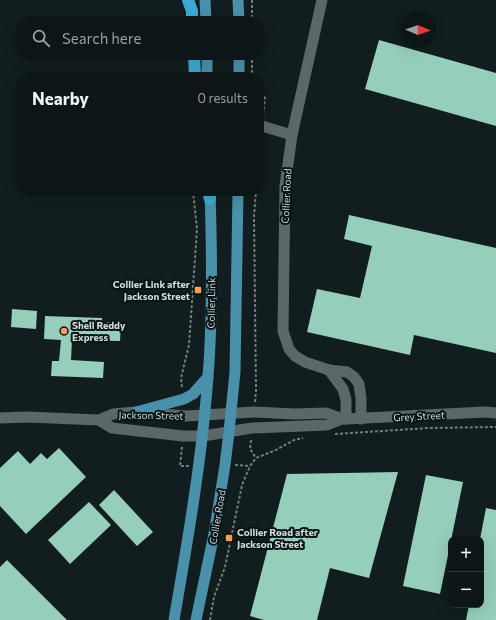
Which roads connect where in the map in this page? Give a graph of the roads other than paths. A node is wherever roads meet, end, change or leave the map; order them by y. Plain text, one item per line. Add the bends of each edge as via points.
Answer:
1 (188, 0) edge
2 (205, 0) edge
3 (238, 0) edge
4 (322, 0) edge
5 (192, 16) edge
6 (206, 16) edge
7 (238, 16) edge
8 (194, 60) edge
9 (207, 60) edge
10 (239, 60) edge
11 (195, 72) edge
12 (207, 72) edge
13 (239, 72) edge
14 (264, 127) edge
15 (292, 135) junction
16 (209, 196) edge
17 (238, 196) edge
18 (329, 370) junction
19 (208, 377) junction
20 (136, 412) junction
21 (231, 412) junction
22 (496, 413) edge
23 (204, 415) junction
24 (0, 418) edge
25 (361, 418) junction
26 (344, 419) junction
27 (99, 420) junction
28 (229, 432) junction
29 (203, 436) junction
30 (174, 620) edge
31 (196, 620) edge

1 - 5 highway
2 - 6 main road
3 - 7 main road
4 - 15 street, Collier Road
8 - 11 highway
9 - 12 main road
10 - 13 main road
14 - 15 street
15 - 18 street, Collier Road via 285,186 283,331 294,356
16 - 19 main road, Collier Link via 211,311
17 - 21 main road via 235,357
18 - 25 street, Collier Road via 347,372 354,376 359,384
18 - 26 street via 343,389 346,400
19 - 20 main road via 193,394 184,399
19 - 23 main road, Collier Link
20 - 23 street, Jackson Street
20 - 27 street, Jackson Street via 113,414
21 - 23 street, Jackson Street
21 - 26 street, Grey Street via 326,413
21 - 28 main road, Collier Road
22 - 25 street, Grey Street
23 - 29 main road
24 - 27 street, Jackson Street
25 - 26 street, Grey Street
26 - 28 street, Grey Street via 327,425 252,428
27 - 29 street, Jackson Street via 112,428
28 - 29 street, Jackson Street
28 - 31 main road, Collier Road via 214,534
29 - 30 main road

